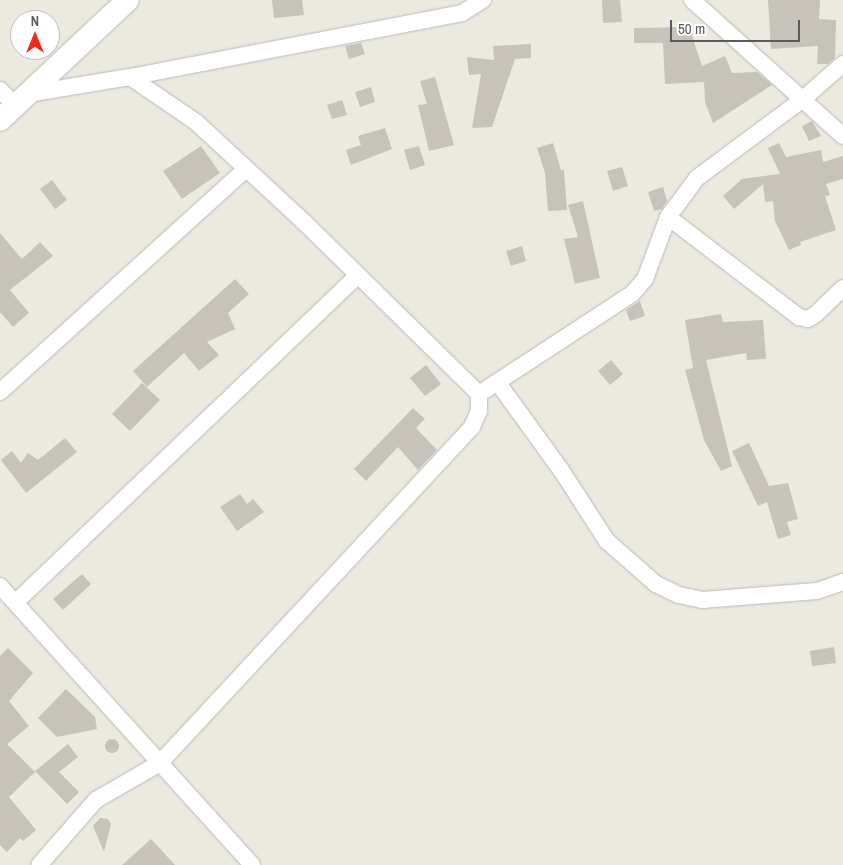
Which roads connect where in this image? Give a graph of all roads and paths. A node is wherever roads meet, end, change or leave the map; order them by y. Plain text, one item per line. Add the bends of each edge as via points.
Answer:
1 (127, 0) edge
2 (483, 0) edge
3 (692, 0) edge
4 (843, 64) edge
5 (130, 77) junction
6 (803, 99) junction
7 (11, 102) edge
8 (843, 136) edge
9 (246, 169) junction
10 (668, 217) junction
11 (358, 275) junction
12 (843, 288) edge
13 (498, 382) junction
14 (0, 392) edge
15 (479, 394) junction
16 (843, 582) edge
17 (0, 586) edge
18 (16, 602) junction
19 (160, 763) junction
20 (39, 865) edge
21 (252, 865) edge

1 - 7 street
2 - 5 street via 462,13
3 - 6 street
4 - 6 street
5 - 7 street
5 - 9 street via 196,122
6 - 8 street
6 - 10 street via 697,178
9 - 11 street
9 - 14 street
10 - 12 street via 799,317 808,319 816,314
10 - 13 street via 645,279 632,294
11 - 15 street
11 - 18 street
13 - 15 street
13 - 16 street via 562,470 607,541 656,584 679,595 702,600 817,591
15 - 19 street via 479,411 472,427
17 - 18 street
18 - 19 street
19 - 20 street via 96,800
19 - 21 street

